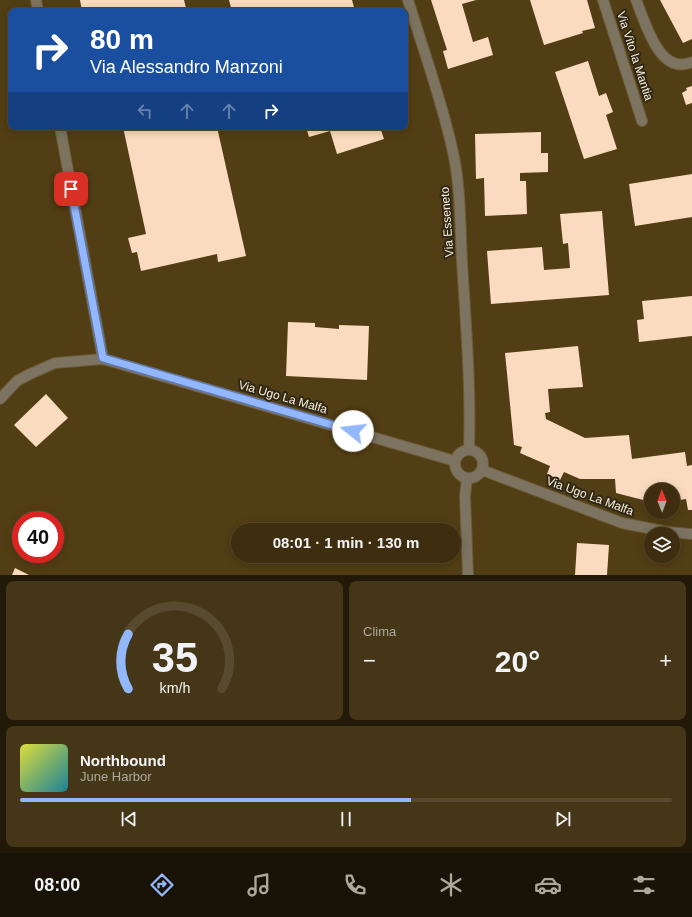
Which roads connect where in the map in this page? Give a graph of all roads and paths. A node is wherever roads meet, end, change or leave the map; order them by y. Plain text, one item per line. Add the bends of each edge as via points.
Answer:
1 (408, 0) edge
2 (603, 0) edge
3 (636, 0) edge
4 (692, 62) edge
5 (642, 121) dead end
6 (61, 130) edge
7 (103, 358) junction
8 (0, 398) edge
9 (469, 450) junction
10 (456, 461) junction
11 (482, 470) junction
12 (467, 478) junction
13 (692, 534) edge
14 (468, 575) edge

1 - 9 street, Via Esseneto via 453,149 467,340
2 - 5 street, Via Vito la Mantia
3 - 4 street via 654,44 662,56 675,63
6 - 7 street
7 - 8 street via 55,363 17,381
7 - 10 street, Via Ugo La Malfa
9 - 10 street via 460,453
9 - 11 street via 482,457
10 - 12 street via 456,470
11 - 12 street via 476,477
11 - 13 street, Via Ugo La Malfa via 622,523
12 - 14 street via 465,496

